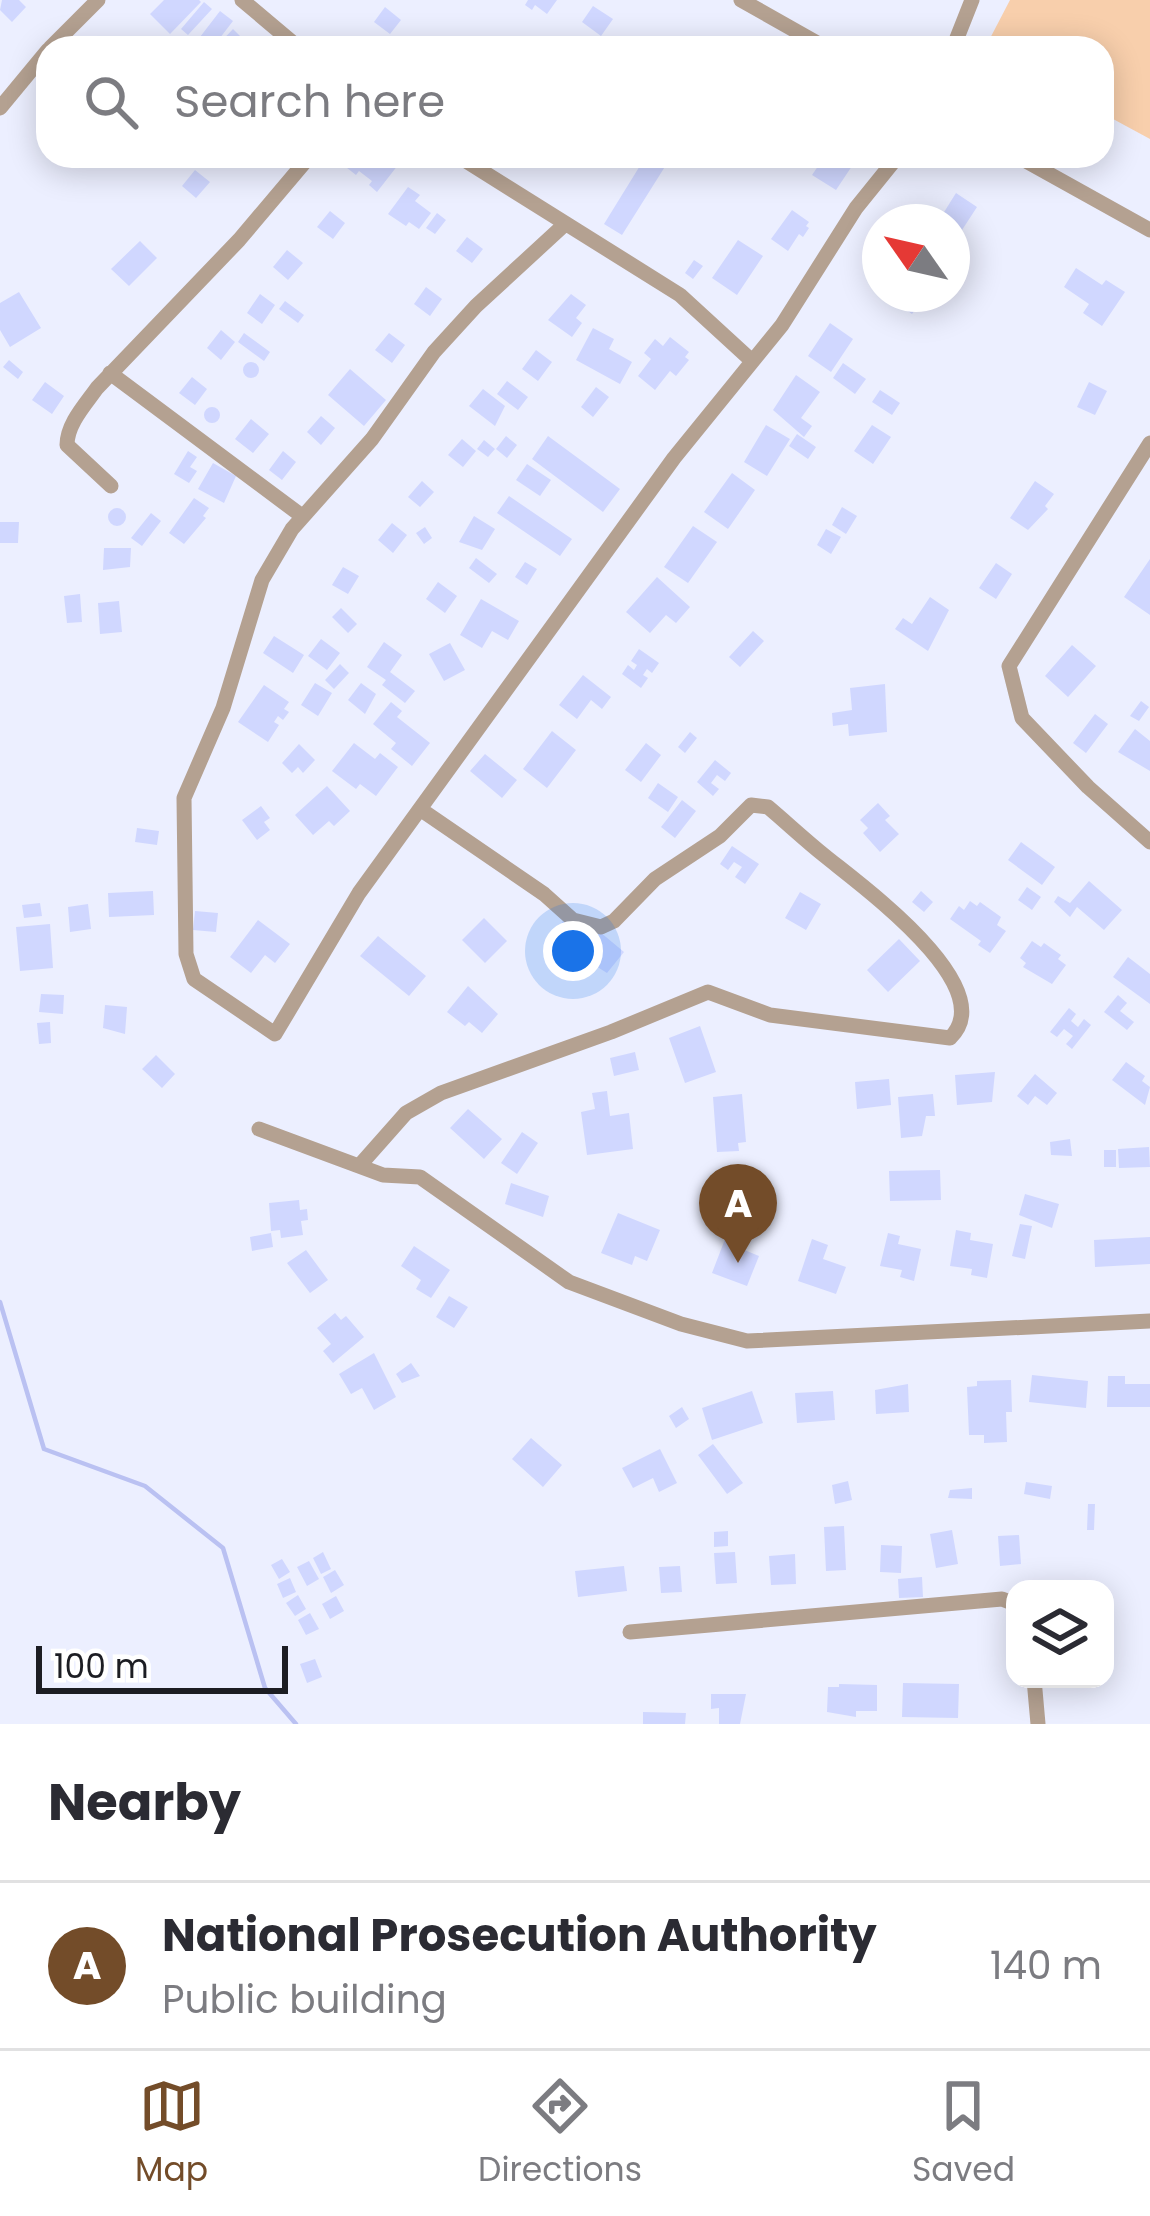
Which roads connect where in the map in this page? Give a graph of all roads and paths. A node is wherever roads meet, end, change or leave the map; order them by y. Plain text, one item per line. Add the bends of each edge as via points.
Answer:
1 (98, 0) edge
2 (242, 0) edge
3 (741, 0) edge
4 (973, 0) edge
5 (62, 36) edge
6 (285, 36) edge
7 (805, 36) edge
8 (958, 36) edge
9 (36, 65) edge
10 (0, 108) edge
11 (300, 168) edge
12 (477, 168) edge
13 (888, 168) edge
14 (1039, 168) edge
15 (564, 224) junction
16 (1150, 230) edge
17 (752, 361) junction
18 (110, 374) junction
19 (1150, 443) edge
20 (111, 486) dead end
21 (302, 516) junction
22 (420, 808) junction
23 (1150, 842) edge
24 (259, 1129) dead end
25 (360, 1166) junction
26 (1150, 1321) edge
27 (1006, 1601) edge
28 (630, 1632) dead end
29 (1035, 1688) edge
30 (1038, 1724) edge

1 - 5 street
2 - 6 street
3 - 7 street
4 - 8 street
9 - 10 street
11 - 18 street
12 - 15 street
13 - 17 street
14 - 16 street
15 - 17 street via 680,295
15 - 21 street via 434,352 371,440
17 - 22 street
18 - 20 street via 66,441
18 - 21 street
19 - 23 street via 1009,666 1022,718
21 - 22 street via 262,580 224,708 184,798 185,954 194,979 275,1034
22 - 25 street via 573,920 601,927 751,805 768,807 901,916 954,983 962,1023 945,1038 845,1026 770,1016 708,992 442,1093 406,1113
24 - 25 street
25 - 26 street via 420,1177 569,1282 747,1342
27 - 28 street
29 - 30 street

